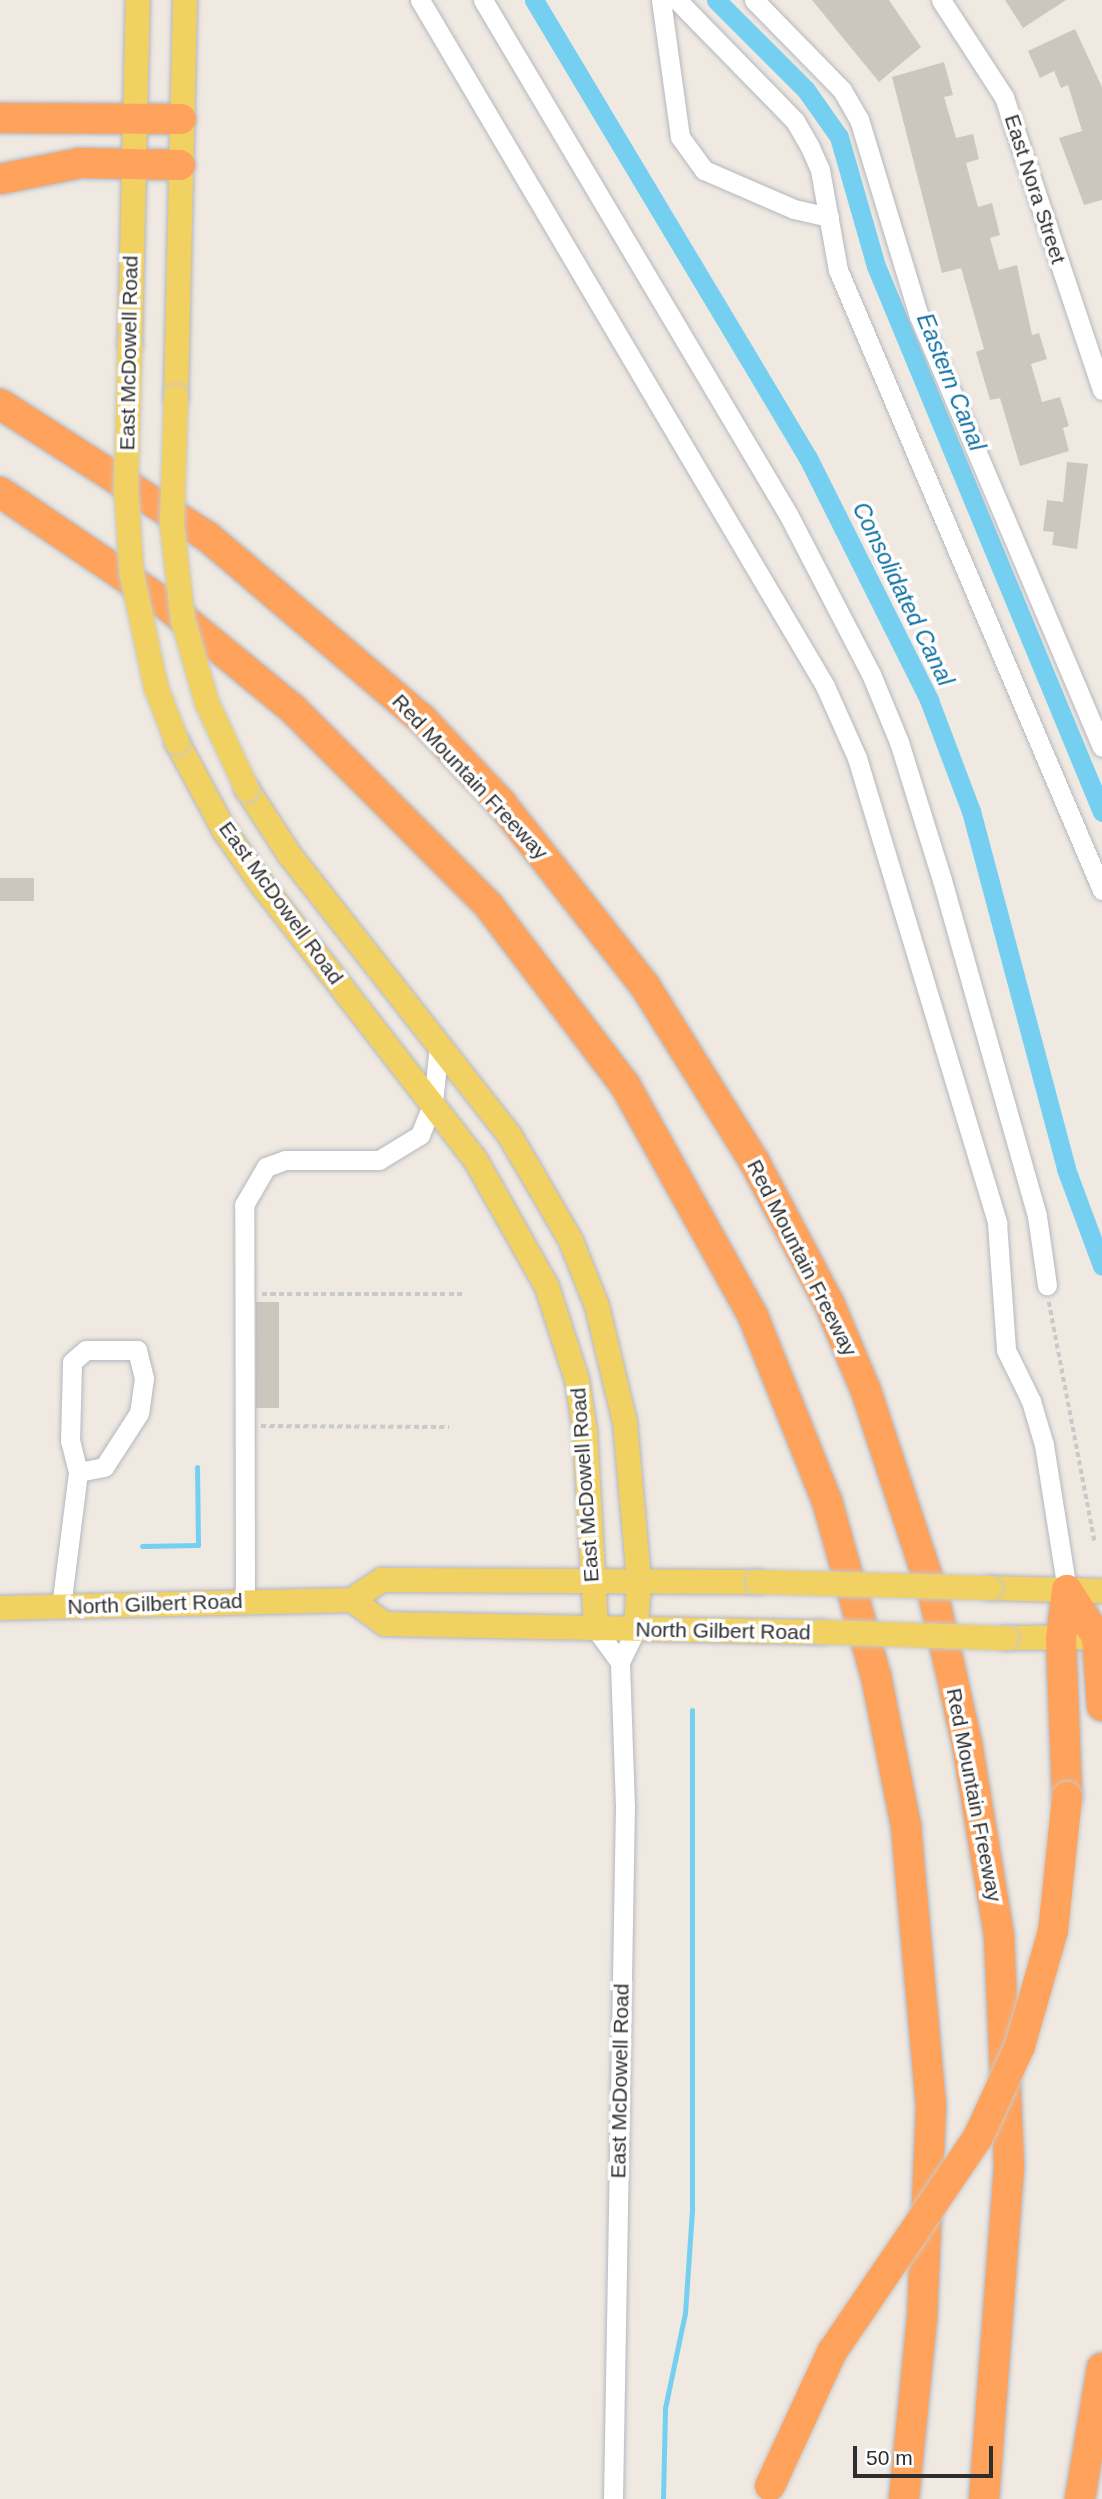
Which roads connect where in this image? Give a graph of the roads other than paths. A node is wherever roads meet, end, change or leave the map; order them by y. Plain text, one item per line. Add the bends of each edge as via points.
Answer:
1 (138, 0) edge
2 (185, 0) edge
3 (420, 0) edge
4 (483, 0) edge
5 (661, 0) edge
6 (677, 0) edge
7 (754, 0) edge
8 (942, 0) edge
9 (135, 116) junction
10 (0, 118) edge
11 (181, 119) junction
12 (134, 165) junction
13 (180, 165) junction
14 (0, 179) edge
15 (828, 217) junction
16 (1102, 390) edge
17 (0, 404) edge
18 (0, 492) edge
19 (1102, 747) edge
20 (1102, 890) edge
21 (439, 1046) junction
22 (433, 1102) junction
23 (1047, 1285) road end
24 (78, 1472) junction
25 (592, 1580) junction
26 (639, 1580) junction
27 (1067, 1590) junction
28 (1102, 1591) edge
29 (352, 1600) junction
30 (245, 1601) junction
31 (61, 1606) junction
32 (0, 1608) edge
33 (596, 1629) junction
34 (636, 1629) junction
35 (1099, 1637) edge
36 (1061, 1639) junction
37 (621, 1662) junction
38 (1102, 1706) edge
39 (1102, 2368) edge
40 (768, 2492) edge
41 (613, 2499) edge
42 (904, 2499) edge
43 (984, 2499) edge
44 (1080, 2499) edge

1 - 9 main road, East McDowell Road
2 - 11 main road, East McDowell Road
3 - 27 street via 818,674 857,758 997,1223 1006,1350 1031,1401 1044,1445
4 - 23 street via 788,514 871,674 899,742 942,880 1037,1216
5 - 15 street via 680,137 704,170 794,209
6 - 15 street via 795,121 820,170
7 - 19 street via 842,90 859,119 919,316
8 - 16 street, East Nora Street via 1004,97
9 - 10 highway
9 - 11 highway
9 - 12 main road, East McDowell Road
11 - 13 main road, East McDowell Road
12 - 13 highway
12 - 14 highway via 80,163
12 - 22 main road, East McDowell Road, bridge via 126,490 132,575 156,687 177,742 224,830 262,886
13 - 21 main road, East McDowell Road, bridge via 172,526 183,620 207,703 247,789 289,854
15 - 20 street via 838,270
17 - 43 highway, Red Mountain Freeway via 208,537 421,718 501,803 645,986 754,1161 830,1303 866,1391 933,1593 967,1744 999,1935 1009,2167
18 - 42 highway via 164,603 292,708 488,905 625,1085 753,1316 827,1501 876,1676 906,1826 931,2106 922,2318
21 - 22 street
21 - 26 main road, East McDowell Road via 540,1184 597,1306 625,1423
22 - 25 main road, East McDowell Road via 509,1214 562,1325 585,1431
22 - 30 street via 420,1135 398,1153 379,1160 285,1160 266,1167 244,1205
24 - 24 street via 70,1441 72,1362 86,1350 137,1350 145,1378 139,1412 104,1467
24 - 31 street
25 - 26 main road
25 - 29 main road via 382,1580
25 - 33 main road, East McDowell Road
26 - 27 main road, bridge
26 - 34 main road, East McDowell Road
27 - 28 main road
27 - 35 highway
27 - 36 highway
29 - 30 main road, North Gilbert Road
29 - 33 main road, North Gilbert Road via 385,1624
30 - 31 main road, North Gilbert Road
31 - 32 main road, North Gilbert Road
33 - 34 main road, North Gilbert Road
33 - 37 street
34 - 36 main road, North Gilbert Road, bridge
34 - 37 street, East McDowell Road
35 - 36 main road, North Gilbert Road
35 - 38 highway
36 - 40 highway, bridge via 1067,1797 1053,1931 1020,2046 977,2139 832,2352
37 - 41 street, East McDowell Road via 625,1807
39 - 44 highway

